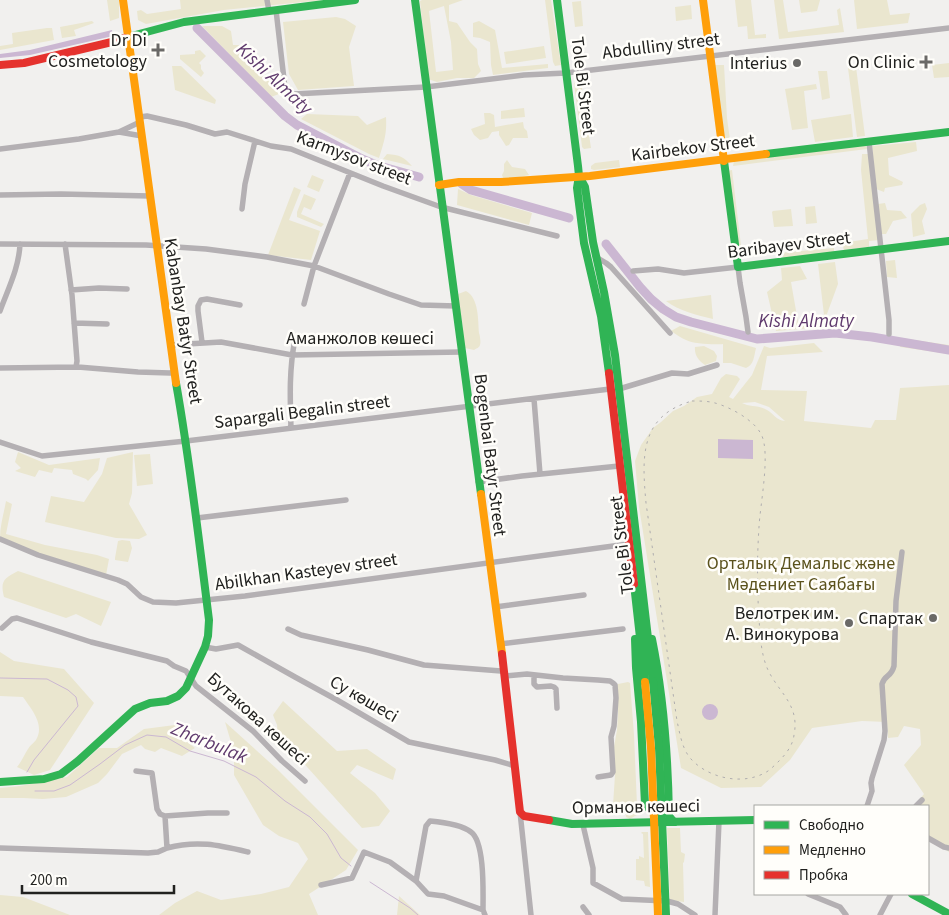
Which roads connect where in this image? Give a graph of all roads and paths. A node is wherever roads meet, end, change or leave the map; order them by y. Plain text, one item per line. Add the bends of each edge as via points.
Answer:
1 (123, 0) edge
2 (267, 0) edge
3 (355, 0) edge
4 (415, 0) edge
5 (557, 0) edge
6 (703, 0) edge
7 (272, 11) junction
8 (949, 28) edge
9 (128, 36) junction
10 (710, 56) junction
11 (0, 64) edge
12 (566, 73) junction
13 (426, 87) junction
14 (140, 119) junction
15 (119, 132) junction
16 (949, 132) edge
17 (142, 136) junction
18 (255, 141) junction
19 (869, 142) junction
20 (0, 149) edge
21 (724, 160) junction
22 (350, 173) junction
23 (579, 176) junction
24 (439, 185) junction
25 (0, 194) edge
26 (150, 196) junction
27 (441, 207) junction
28 (242, 209) dead end
29 (557, 236) dead end
30 (949, 241) edge
31 (0, 244) edge
32 (20, 244) junction
33 (66, 244) junction
34 (156, 246) junction
35 (882, 249) junction
36 (596, 257) junction
37 (314, 266) junction
38 (738, 266) junction
39 (633, 271) dead end
40 (126, 289) dead end
41 (71, 290) junction
42 (304, 304) dead end
43 (240, 305) dead end
44 (456, 306) junction
45 (0, 311) edge
46 (74, 323) junction
47 (107, 324) dead end
48 (748, 332) dead end
49 (670, 333) dead end
50 (890, 334) dead end
51 (296, 339) dead end
52 (202, 342) junction
53 (170, 345) junction
54 (462, 352) junction
55 (292, 355) junction
56 (717, 365) dead end
57 (76, 367) junction
58 (0, 368) edge
59 (174, 372) junction
60 (610, 389) junction
61 (619, 389) junction
62 (534, 398) junction
63 (468, 406) junction
64 (291, 428) junction
65 (186, 441) junction
66 (0, 442) edge
67 (619, 466) junction
68 (540, 474) junction
69 (478, 482) junction
70 (346, 500) dead end
71 (197, 518) junction
72 (0, 539) edge
73 (628, 544) junction
74 (902, 552) dead end
75 (489, 563) junction
76 (584, 595) dead end
77 (206, 600) junction
78 (495, 607) junction
79 (641, 611) junction
80 (2, 628) dead end
81 (623, 629) dead end
82 (288, 630) dead end
83 (500, 644) junction
84 (205, 647) junction
85 (504, 675) junction
86 (534, 675) junction
87 (191, 678) junction
88 (649, 682) junction
89 (557, 708) dead end
90 (515, 766) junction
91 (136, 771) dead end
92 (598, 777) dead end
93 (305, 781) dead end
94 (0, 782) edge
95 (922, 800) dead end
96 (867, 805) edge
97 (917, 805) edge
98 (668, 806) junction
99 (520, 812) junction
100 (227, 813) dead end
101 (165, 816) junction
102 (754, 820) edge
103 (719, 821) junction
104 (676, 822) junction
105 (583, 825) junction
106 (929, 839) edge
107 (0, 848) edge
108 (167, 848) junction
109 (949, 848) edge
110 (248, 852) dead end
111 (416, 881) junction
112 (321, 885) dead end
113 (810, 895) edge
114 (890, 895) edge
115 (914, 895) edge
116 (582, 907) dead end
117 (484, 913) edge
118 (949, 914) edge
119 (531, 915) edge
120 (589, 915) edge
121 (658, 915) edge
122 (666, 915) edge
123 (694, 915) edge
124 (715, 915) edge
125 (846, 915) edge
126 (880, 915) edge

1 - 9 street, Kabanbay Batyr Street
2 - 7 street
3 - 7 street
4 - 13 street, Bogenbai Batyr Street
5 - 12 street, Tole Bi Street
6 - 10 street
7 - 9 street via 184,22
7 - 13 street, Abdulliny street via 286,88 290,94
8 - 10 street, Abdulliny street
9 - 11 street via 47,58
9 - 14 street, Kabanbay Batyr Street
10 - 12 street, Abdulliny street
10 - 21 street
12 - 13 street, Abdulliny street
12 - 23 street, Tole Bi Street
13 - 24 street, Bogenbai Batyr Street
14 - 15 street
14 - 17 street, Kabanbay Batyr Street
14 - 18 street, Karmysov street via 147,116
15 - 17 street
15 - 20 street
16 - 19 street, Kairbekov Street
17 - 26 street, Kabanbay Batyr Street
18 - 22 street, Karmysov street via 291,149
18 - 28 street
19 - 21 street, Kairbekov Street
19 - 35 street
21 - 23 street, Kairbekov Street
21 - 38 street
22 - 27 street, Karmysov street
22 - 37 street
23 - 24 street, Kairbekov Street
23 - 36 street, Tole Bi Street via 585,187
23 - 60 street, Tole Bi Street via 577,188 584,243 601,316
24 - 27 street, Bogenbai Batyr Street
25 - 26 street
26 - 34 street, Kabanbay Batyr Street
27 - 29 street, Karmysov street
27 - 44 street, Bogenbai Batyr Street
30 - 35 street, Baribayev Street
31 - 32 street
32 - 33 street
32 - 45 street via 17,265
33 - 34 street
33 - 41 street
34 - 37 street via 206,249
34 - 53 street, Kabanbay Batyr Street
35 - 38 street, Baribayev Street
35 - 50 street
36 - 49 street via 611,267
36 - 61 street, Tole Bi Street via 609,315
37 - 42 street
37 - 44 street via 422,305
38 - 39 street, Baribayev Street via 684,273 658,269
38 - 48 street
40 - 41 street
41 - 46 street
43 - 52 street via 202,300 198,311
44 - 54 street, Bogenbai Batyr Street
46 - 47 street
46 - 57 street
51 - 55 street
52 - 53 street, Аманжолов көшесі
52 - 55 street, Аманжолов көшесі via 220,342
53 - 59 street, Kabanbay Batyr Street
54 - 55 street, Аманжолов көшесі
54 - 63 street, Bogenbai Batyr Street
55 - 64 street via 289,388
56 - 61 street
57 - 58 street
57 - 59 street
59 - 65 street, Kabanbay Batyr Street
60 - 62 street, Sapargali Begalin street
60 - 67 street, Tole Bi Street
61 - 79 street, Tole Bi Street
62 - 63 street, Sapargali Begalin street
62 - 68 street
63 - 64 street, Sapargali Begalin street
63 - 69 street, Bogenbai Batyr Street
64 - 65 street, Sapargali Begalin street
65 - 66 street, Sapargali Begalin street via 42,456
65 - 71 street, Kabanbay Batyr Street
67 - 68 street
67 - 73 street, Tole Bi Street
68 - 69 street
69 - 75 street, Bogenbai Batyr Street
70 - 71 street
71 - 77 street, Kabanbay Batyr Street
72 - 77 street, Abilkhan Kasteyev street via 38,555 118,580 141,598 153,602
73 - 75 street, Abilkhan Kasteyev street
73 - 79 street, Tole Bi Street
74 - 96 street via 896,601 894,666 882,684 884,740
75 - 77 street, Abilkhan Kasteyev street
75 - 78 street, Bogenbai Batyr Street
76 - 78 street
77 - 84 street, Kabanbay Batyr Street via 209,620
78 - 83 street, Bogenbai Batyr Street
79 - 88 street, Tole Bi Street
79 - 98 street via 652,638 659,672
79 - 98 street via 636,668 645,804 655,813
80 - 87 street via 17,618 91,642 167,661 186,671
81 - 83 street
82 - 85 street via 424,665 501,671
83 - 85 street, Bogenbai Batyr Street
84 - 87 street, Kabanbay Batyr Street
84 - 90 street, Су көшесі via 221,649 238,645 409,742
85 - 86 street
85 - 90 street, Bogenbai Batyr Street
86 - 89 street via 537,687 556,689
86 - 92 street via 610,681 615,685 611,737 613,772
87 - 93 street, Бутакова көшесі via 196,686 253,731
87 - 94 street, Kabanbay Batyr Street via 178,696 135,710 61,774 44,779
88 - 121 street, Tole Bi Street, bridge
88 - 122 street, Tole Bi Street, bridge via 659,748
90 - 99 street, Bogenbai Batyr Street
91 - 101 street via 152,773 158,810
95 - 97 street
98 - 104 street via 670,818
99 - 105 street, Орманов көшесі via 532,818
99 - 119 street, Bogenbai Batyr Street
100 - 101 street
101 - 108 street
102 - 103 street, Орманов көшесі
103 - 104 street, Орманов көшесі
103 - 124 street
104 - 105 street, Орманов көшесі
105 - 123 street via 592,860 593,883 622,899 667,901
106 - 109 street
107 - 108 street via 148,853
108 - 110 street via 195,843
111 - 112 street via 390,862 364,852 352,878
111 - 117 street via 428,894 444,896
111 - 117 street via 426,826 430,821 467,830 473,833 480,849
113 - 125 street via 840,907
114 - 126 street
115 - 118 street
116 - 120 street

